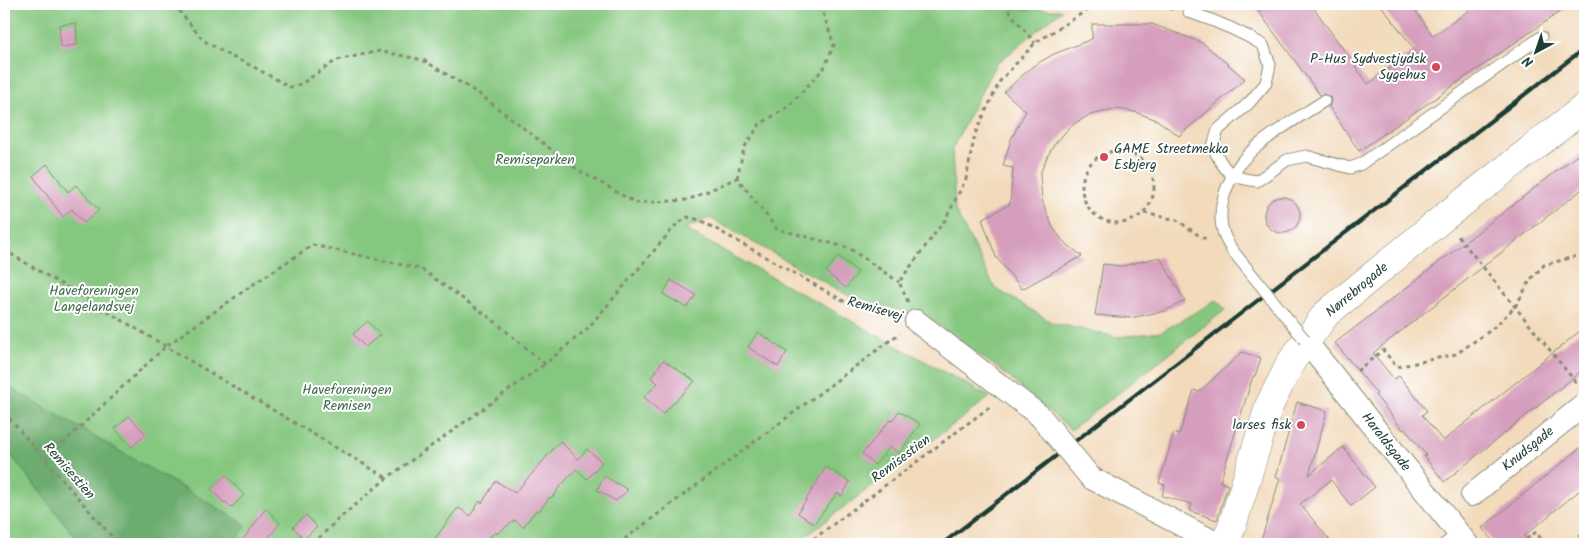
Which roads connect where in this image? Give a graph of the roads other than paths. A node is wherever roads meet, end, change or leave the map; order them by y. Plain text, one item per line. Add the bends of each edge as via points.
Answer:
1 (1189, 8) edge
2 (1541, 37) dead end
3 (1324, 101) dead end
4 (1585, 107) edge
5 (1233, 175) junction
6 (916, 321) road end
7 (1306, 340) junction
8 (1583, 396) edge
9 (1472, 495) dead end
10 (1457, 541) edge
11 (1218, 544) edge
12 (1225, 544) edge

1 - 5 lane via 1263,45 1270,65 1266,83 1218,130 1213,146 1220,164
2 - 5 lane via 1361,164 1350,168 1306,156 1287,160 1257,181
3 - 5 lane via 1254,148
4 - 7 street, Nørrebrogade via 1326,314
5 - 7 lane, bridge via 1224,197 1223,233 1232,250
6 - 11 street, Remisevej, bridge via 1040,416 1091,478
7 - 10 street, Haraldsgade
7 - 12 street, Nørrebrogade via 1269,406
8 - 9 street, Knudsgade

